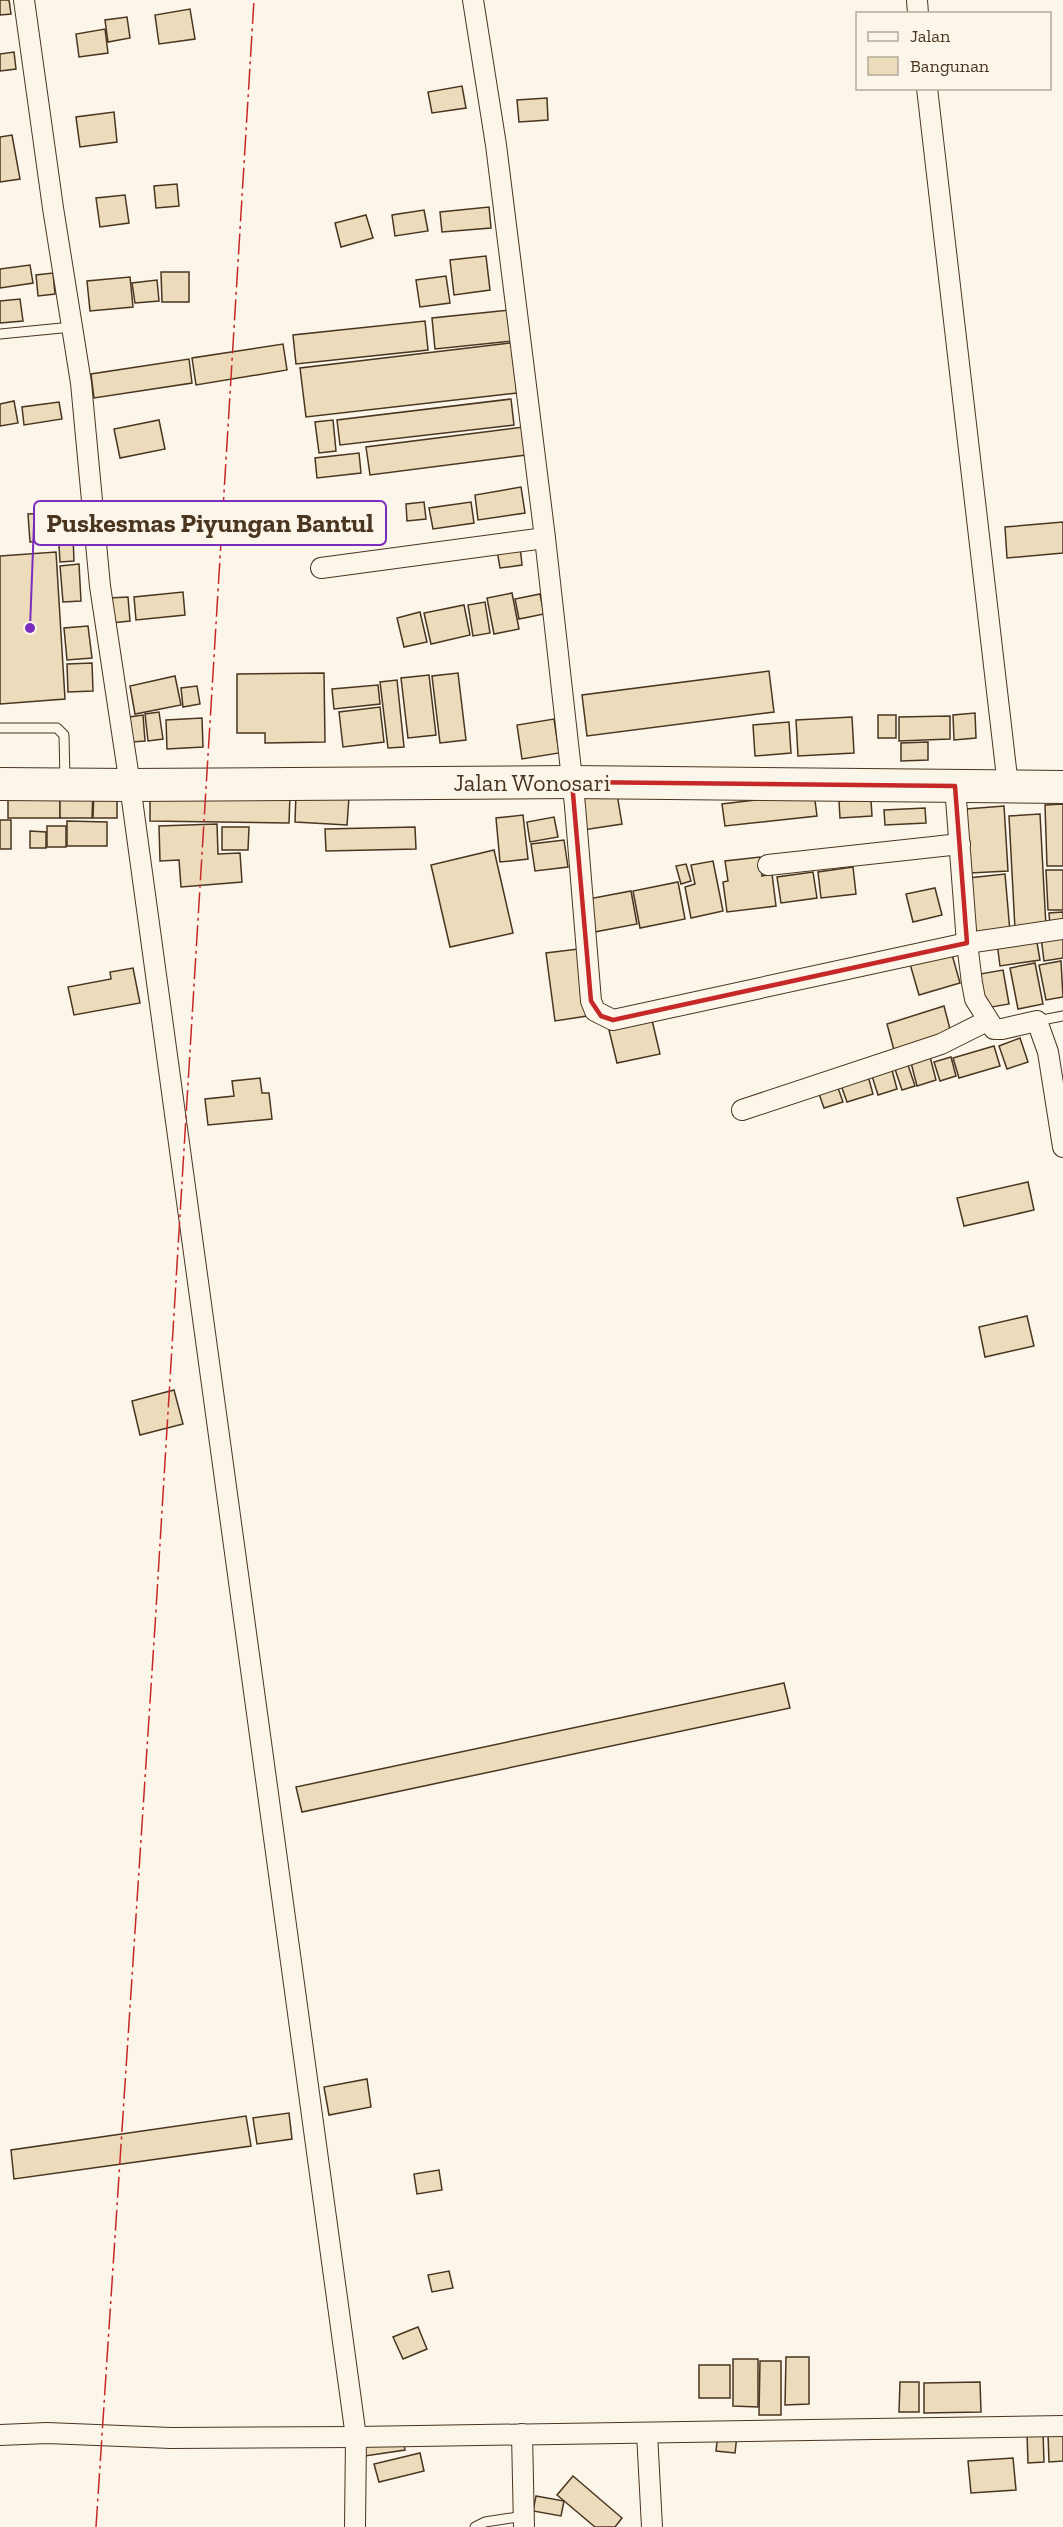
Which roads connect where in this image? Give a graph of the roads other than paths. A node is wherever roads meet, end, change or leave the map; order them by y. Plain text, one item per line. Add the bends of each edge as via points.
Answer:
1 (24, 0) edge
2 (473, 0) edge
3 (927, 90) edge
4 (72, 327) junction
5 (0, 334) edge
6 (545, 538) junction
7 (321, 568) dead end
8 (0, 728) edge
9 (572, 782) junction
10 (0, 784) edge
11 (65, 785) junction
12 (130, 785) junction
13 (955, 786) junction
14 (1008, 786) junction
15 (1063, 788) edge
16 (960, 844) junction
17 (768, 865) dead end
18 (1063, 929) edge
19 (967, 943) junction
20 (1063, 1017) edge
21 (987, 1021) junction
22 (1037, 1021) junction
23 (742, 1110) dead end
24 (1063, 1147) edge
25 (1063, 2426) edge
26 (647, 2433) junction
27 (522, 2434) junction
28 (0, 2435) edge
29 (356, 2437) junction
30 (524, 2522) edge
31 (355, 2527) edge
32 (475, 2527) edge
33 (652, 2527) edge

1 - 4 street
2 - 6 street via 496,145
3 - 14 street
4 - 5 lane
4 - 12 street via 100,586
6 - 7 street
6 - 9 street
8 - 11 lane via 57,728 64,735
9 - 12 highway, Jalan Wonosari
9 - 13 highway, Jalan Wonosari
9 - 19 street via 591,1001 601,1016 613,1020
10 - 11 highway, Jalan Wonosari
11 - 12 highway, Jalan Wonosari
12 - 29 street
13 - 14 highway, Jalan Wonosari
13 - 16 street
14 - 15 highway, Jalan Wonosari
16 - 17 street
16 - 19 street
18 - 19 street
19 - 21 street via 975,999
20 - 22 lane
21 - 22 street via 994,1029
21 - 23 street via 941,1044
22 - 24 street via 1048,1052
25 - 26 street
26 - 27 street
26 - 33 street
27 - 29 street
27 - 30 street
28 - 29 street
29 - 31 street
30 - 32 lane via 485,2522

